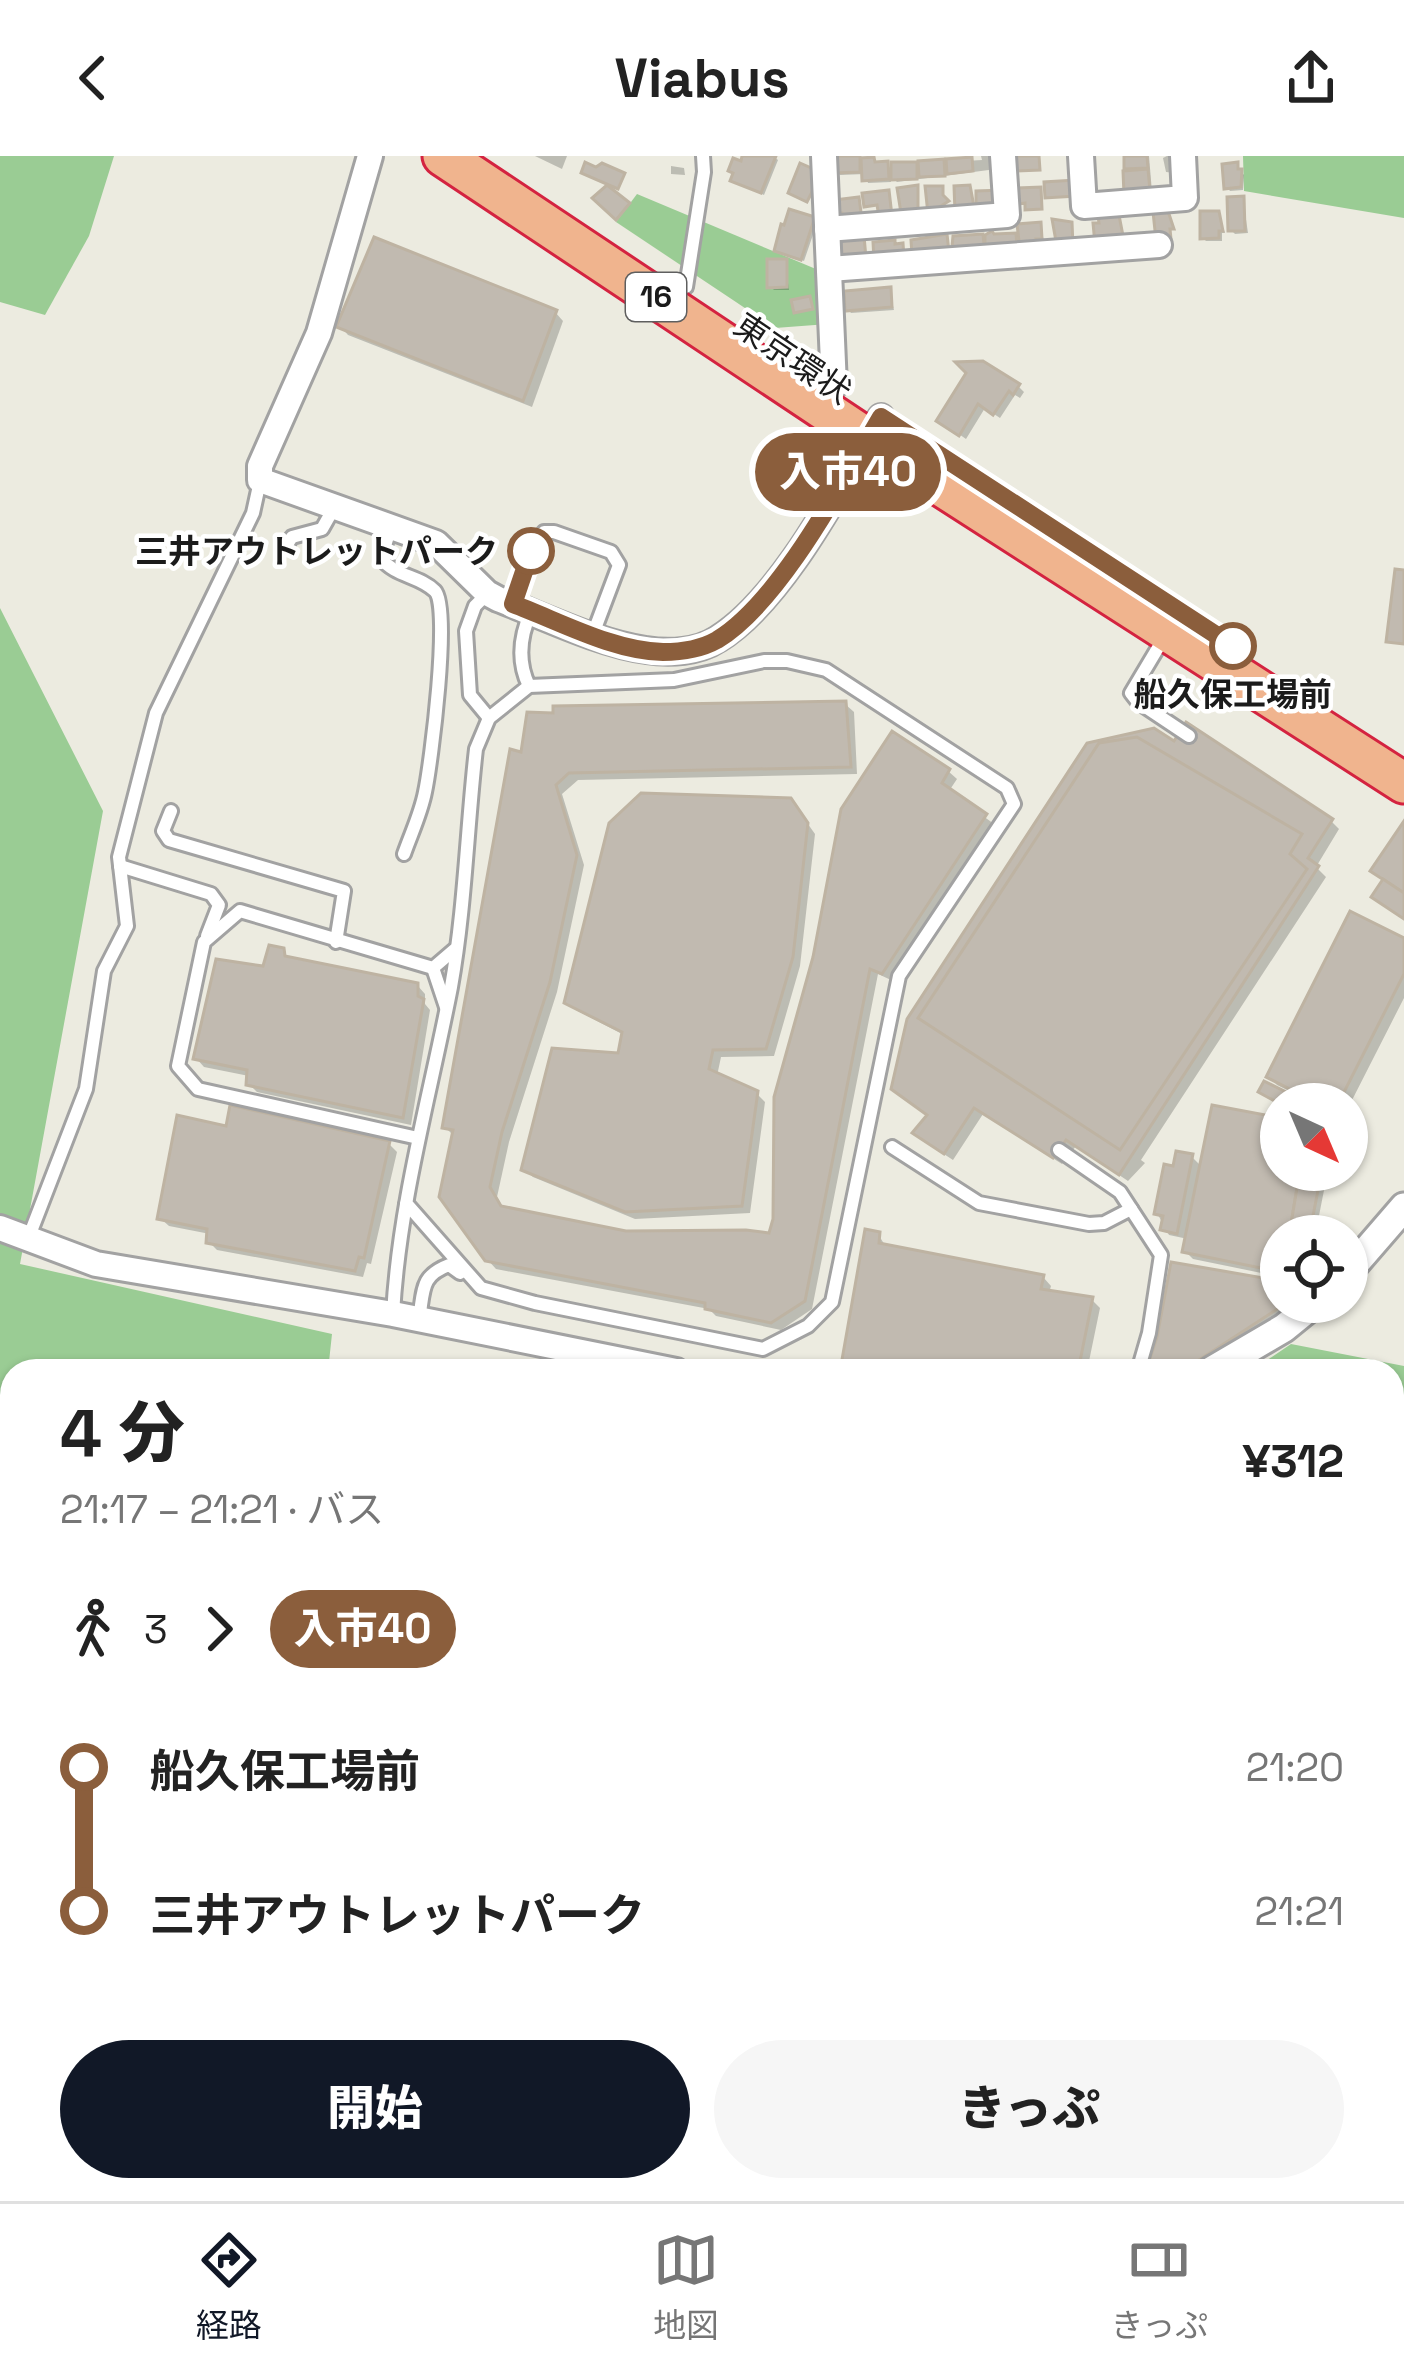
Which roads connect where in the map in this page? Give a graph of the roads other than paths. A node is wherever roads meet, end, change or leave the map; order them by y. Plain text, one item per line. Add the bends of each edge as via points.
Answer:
1 (370, 156) edge
2 (443, 156) edge
3 (484, 156) edge
4 (703, 156) edge
5 (824, 156) edge
6 (1004, 156) edge
7 (1081, 156) edge
8 (1183, 156) edge
9 (826, 229) junction
10 (1159, 245) dead end
11 (829, 269) junction
12 (686, 287) junction
13 (834, 386) junction
14 (874, 428) junction
15 (260, 480) junction
16 (335, 506) junction
17 (392, 526) junction
18 (286, 546) dead end
19 (487, 593) junction
20 (522, 608) junction
21 (1168, 630) junction
22 (593, 634) junction
23 (529, 686) junction
24 (489, 718) junction
25 (1189, 736) dead end
26 (1404, 755) edge
27 (1404, 783) edge
28 (171, 811) dead end
29 (404, 854) dead end
30 (120, 866) junction
31 (204, 942) junction
32 (336, 942) junction
33 (455, 949) junction
34 (433, 968) junction
35 (446, 1008) junction
36 (418, 1138) junction
37 (892, 1147) dead end
38 (1059, 1150) dead end
39 (406, 1203) junction
40 (1404, 1207) edge
41 (1131, 1209) junction
42 (0, 1228) edge
43 (28, 1239) junction
44 (1368, 1249) edge
45 (481, 1288) junction
46 (392, 1314) junction
47 (419, 1319) junction
48 (1290, 1323) edge
49 (617, 1359) edge
50 (1142, 1359) edge
51 (1231, 1359) edge

1 - 15 street via 320,332
2 - 14 highway, 東京環状 / 16
3 - 12 highway, 東京環状 / 16
4 - 12 lane
5 - 9 street
6 - 9 street via 1007,215
7 - 8 street via 1084,206 1185,198
9 - 11 street
10 - 11 street
11 - 13 street
12 - 13 highway, 東京環状 / 16
13 - 14 highway, 東京環状 / 16
14 - 21 highway, 東京環状 / 16
14 - 22 street via 781,574 716,640 664,652
14 - 26 highway, 東京環状 / 16
15 - 16 street
15 - 30 lane via 253,513 156,713
16 - 17 street
16 - 18 lane via 322,529
17 - 19 street via 444,548
17 - 29 lane via 381,559 442,603 425,795
19 - 20 street
19 - 24 lane via 466,632 470,695
20 - 22 street
20 - 22 lane via 531,551 544,532 599,547 616,554 619,565
20 - 23 lane
21 - 25 lane via 1131,693
21 - 27 highway, 東京環状 / 16
23 - 24 lane
23 - 45 lane via 674,680 764,662 826,670 1006,788 1014,804 899,976 832,1302 808,1326 763,1349
24 - 33 lane via 476,748
28 - 32 lane via 163,831 169,840 344,891
30 - 31 lane via 211,894 220,905
30 - 43 lane via 127,926 104,971 86,1089
31 - 32 lane via 240,911
31 - 36 lane via 178,1066 198,1089
32 - 34 lane
33 - 34 lane
33 - 35 lane
34 - 35 lane
35 - 36 lane
36 - 39 lane
37 - 41 lane via 979,1204 1089,1224
38 - 41 lane via 1120,1192
39 - 45 lane
39 - 46 lane
40 - 44 street
41 - 50 lane via 1161,1255
42 - 43 street
43 - 46 street via 96,1264
45 - 47 lane via 449,1265 432,1271
46 - 47 street
47 - 49 street
48 - 51 street

